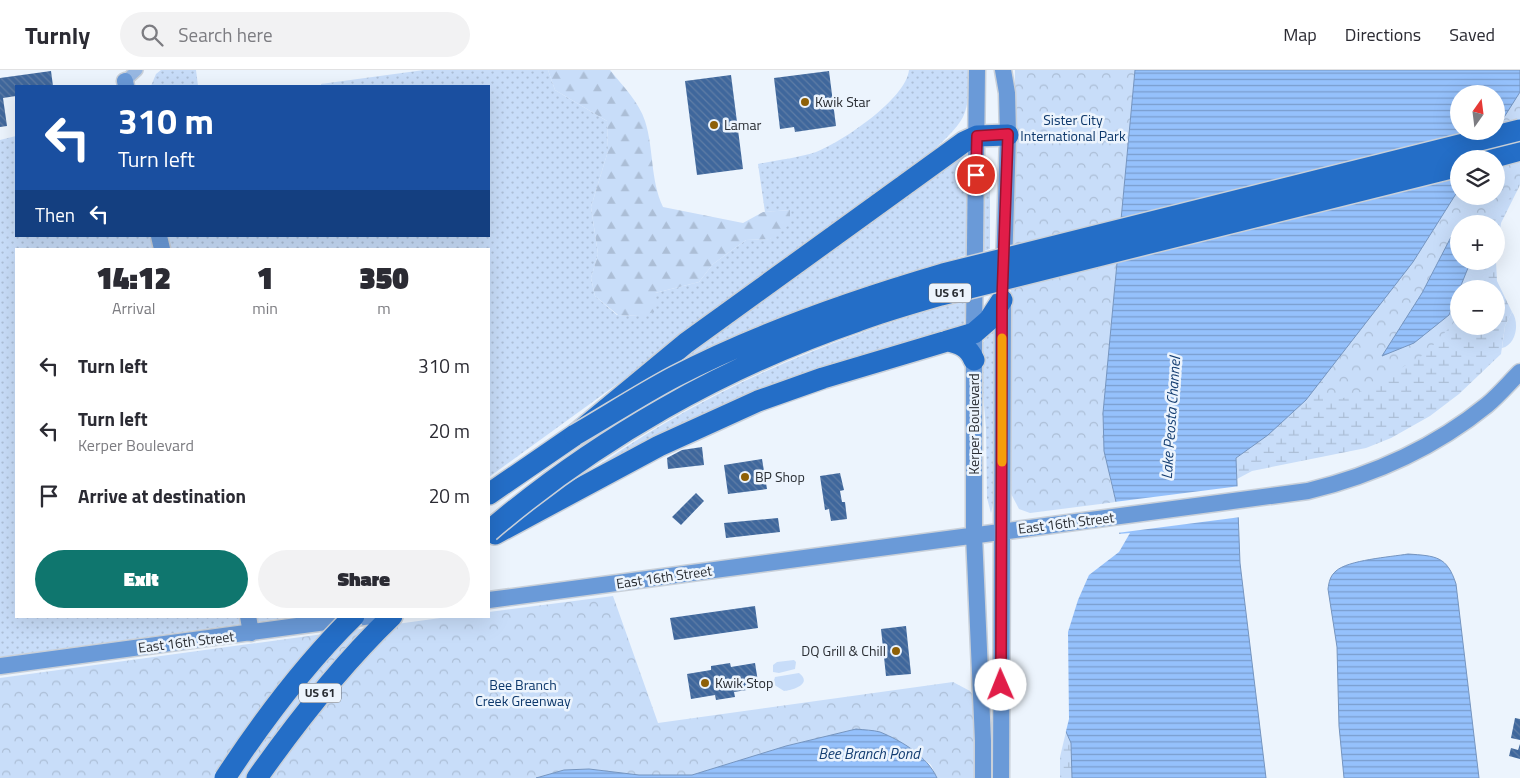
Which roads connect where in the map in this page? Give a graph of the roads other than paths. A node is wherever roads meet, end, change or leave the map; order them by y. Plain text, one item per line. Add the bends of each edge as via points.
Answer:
1 (137, 70) edge
2 (977, 70) edge
3 (1003, 70) edge
4 (125, 84) edge
5 (1520, 130) edge
6 (1008, 134) junction
7 (977, 136) junction
8 (1520, 150) edge
9 (1505, 154) edge
10 (1450, 168) edge
11 (1002, 300) junction
12 (974, 333) junction
13 (947, 341) junction
14 (974, 360) junction
15 (1520, 372) edge
16 (575, 435) junction
17 (490, 493) edge
18 (490, 530) edge
19 (1001, 532) junction
20 (974, 535) junction
21 (490, 537) edge
22 (490, 600) edge
23 (248, 618) edge
24 (352, 618) edge
25 (358, 618) edge
26 (390, 618) edge
27 (251, 633) junction
28 (0, 666) edge
29 (225, 778) edge
30 (257, 778) edge
31 (982, 778) edge
32 (1001, 778) edge

1 - 4 street
2 - 7 main road, Kerper Boulevard
3 - 6 main road, Kerper Boulevard
5 - 16 highway, US 61, bridge via 943,274 875,294 804,320 674,377
6 - 7 highway
6 - 11 main road, Kerper Boulevard
7 - 12 main road, Kerper Boulevard
7 - 16 highway, bridge via 950,152 686,343
8 - 9 highway
10 - 18 highway, US 61, bridge via 940,295 857,321 780,351 656,412 580,459
11 - 12 highway via 989,320
11 - 19 main road, Kerper Boulevard
12 - 13 highway
12 - 14 main road, Kerper Boulevard
13 - 14 highway via 963,346
13 - 21 highway via 767,398 710,421
14 - 20 main road, Kerper Boulevard
15 - 19 main road, East 16th Street via 1488,404 1448,433 1389,466 1345,482 1262,498
16 - 17 highway, US 61
19 - 20 main road, East 16th Street
19 - 32 main road, Kerper Boulevard
20 - 22 main road, East 16th Street
20 - 31 main road, Kerper Boulevard
23 - 27 main road
24 - 29 highway, US 61, bridge via 326,643 288,689
25 - 27 main road, East 16th Street
26 - 30 highway, US 61 via 315,699
27 - 28 main road, East 16th Street

